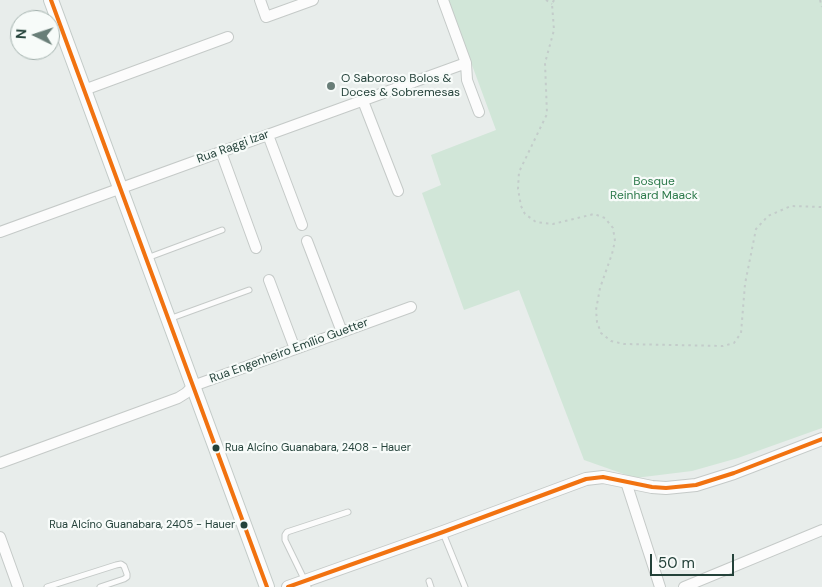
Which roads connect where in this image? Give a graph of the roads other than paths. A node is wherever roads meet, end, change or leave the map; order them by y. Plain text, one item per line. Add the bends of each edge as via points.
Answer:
1 (51, 0) edge
2 (260, 0) edge
3 (312, 0) edge
4 (443, 0) edge
5 (228, 37) dead end
6 (466, 63) junction
7 (84, 90) junction
8 (362, 101) junction
9 (479, 112) dead end
10 (268, 135) junction
11 (222, 152) junction
12 (121, 188) junction
13 (398, 191) dead end
14 (302, 225) dead end
15 (222, 230) dead end
16 (0, 232) edge
17 (307, 241) dead end
18 (256, 248) dead end
19 (146, 258) junction
20 (269, 280) dead end
21 (249, 290) dead end
22 (411, 307) dead end
23 (169, 319) junction
24 (342, 332) junction
25 (295, 349) junction
26 (193, 386) junction
27 (822, 439) edge
28 (0, 463) edge
29 (626, 482) junction
30 (348, 512) dead end
31 (822, 530) edge
32 (443, 532) junction
33 (0, 537) edge
34 (307, 584) edge
35 (18, 587) edge
36 (48, 587) edge
37 (100, 587) edge
38 (267, 587) edge
39 (288, 587) edge
40 (465, 587) edge
41 (660, 587) edge
42 (684, 587) edge

1 - 7 main road
2 - 3 street via 266,17
4 - 6 street
5 - 7 street
6 - 8 street, Rua Raggi Izar
6 - 9 street via 467,80
7 - 12 main road
8 - 10 street, Rua Raggi Izar
8 - 13 street
10 - 11 street, Rua Raggi Izar
10 - 14 street
11 - 12 street, Rua Raggi Izar
11 - 18 street
12 - 16 street, Rua Raggi Izar
12 - 19 main road
15 - 19 lane
17 - 24 street
19 - 23 main road
20 - 25 street
21 - 23 lane
22 - 24 street, Rua Engenheiro Emílio Guetter
23 - 26 main road
24 - 25 street, Rua Engenheiro Emílio Guetter
25 - 26 street, Rua Engenheiro Emílio Guetter
26 - 28 street, Rua Engenheiro Emílio Guetter via 178,398
26 - 38 main road
27 - 29 street via 696,485 666,488
29 - 32 street via 603,477 586,479
29 - 41 street
30 - 34 lane via 287,532 285,540
31 - 42 street
32 - 34 street
32 - 40 lane
33 - 35 street
34 - 39 street
36 - 37 lane via 116,564 124,566 127,577

